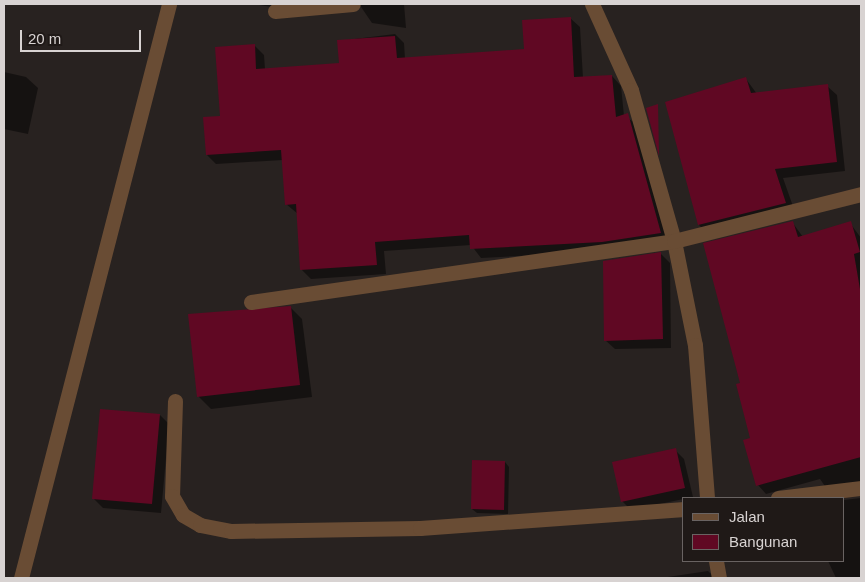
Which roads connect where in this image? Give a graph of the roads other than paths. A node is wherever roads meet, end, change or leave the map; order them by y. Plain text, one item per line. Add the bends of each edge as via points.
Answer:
1 (169, 4) edge
2 (353, 4) edge
3 (592, 4) edge
4 (275, 11) dead end
5 (861, 194) edge
6 (674, 242) junction
7 (251, 302) dead end
8 (175, 401) dead end
9 (861, 488) edge
10 (707, 497) edge
11 (786, 497) edge
12 (682, 509) edge
13 (716, 562) edge
14 (21, 578) edge
15 (719, 578) edge

1 - 14 street
2 - 4 street
3 - 6 street via 630,90
5 - 6 street
6 - 7 street
6 - 10 street via 695,345
8 - 12 street via 172,496 183,515 200,525 231,531 420,528
9 - 11 street
13 - 15 street

